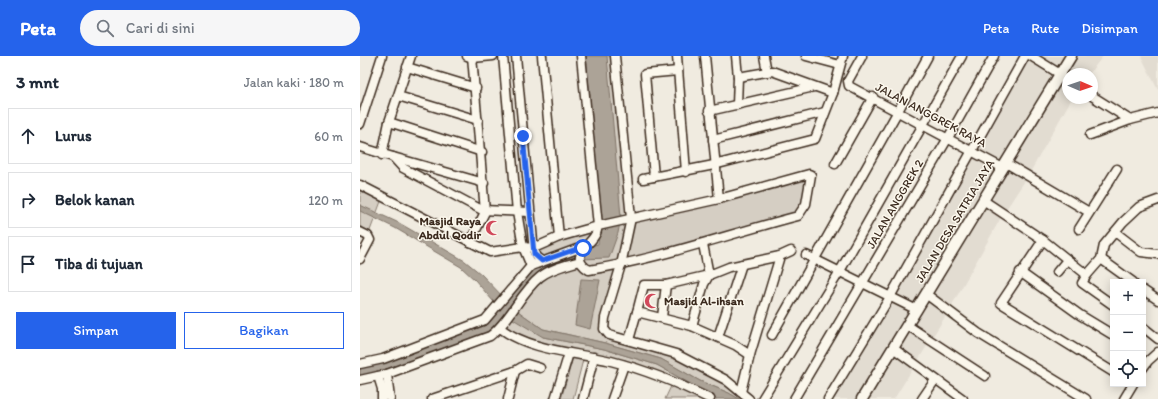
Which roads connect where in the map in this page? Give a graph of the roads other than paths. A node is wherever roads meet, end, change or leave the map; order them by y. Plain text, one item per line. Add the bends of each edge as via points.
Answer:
1 (382, 56) edge
2 (411, 56) edge
3 (493, 56) edge
4 (503, 56) edge
5 (516, 56) edge
6 (542, 56) edge
7 (581, 56) edge
8 (615, 56) edge
9 (677, 56) edge
10 (704, 56) edge
11 (736, 56) edge
12 (764, 56) edge
13 (806, 56) edge
14 (843, 56) edge
15 (862, 56) edge
16 (928, 56) edge
17 (962, 56) edge
18 (994, 56) edge
19 (1025, 56) edge
20 (1031, 56) edge
21 (1071, 56) edge
22 (471, 57) edge
23 (840, 66) junction
24 (407, 67) junction
25 (678, 71) junction
26 (766, 72) junction
27 (1060, 75) junction
28 (738, 76) junction
29 (814, 87) junction
30 (476, 88) junction
31 (833, 93) junction
32 (398, 96) junction
33 (873, 98) junction
34 (1098, 100) edge
35 (737, 105) junction
36 (709, 111) junction
37 (898, 111) junction
38 (825, 112) junction
39 (1158, 113) edge
40 (478, 120) junction
41 (1130, 120) junction
42 (389, 122) junction
43 (360, 124) edge
44 (923, 124) junction
45 (1090, 135) dead end
46 (523, 136) junction
47 (510, 138) junction
48 (948, 138) junction
49 (713, 140) junction
50 (360, 147) edge
51 (482, 152) junction
52 (973, 152) junction
53 (382, 155) junction
54 (393, 158) junction
55 (835, 164) dead end
56 (714, 165) junction
57 (1004, 165) junction
58 (1117, 169) dead end
59 (686, 172) junction
60 (654, 176) junction
61 (643, 179) dead end
62 (484, 183) junction
63 (360, 185) edge
64 (718, 199) junction
65 (984, 200) junction
66 (1158, 200) edge
67 (485, 212) junction
68 (517, 212) junction
69 (530, 212) junction
70 (1089, 212) junction
71 (631, 218) junction
72 (598, 226) junction
73 (1079, 229) dead end
74 (360, 232) edge
75 (1115, 232) junction
76 (559, 237) junction
77 (1043, 240) junction
78 (470, 242) junction
79 (703, 244) junction
80 (585, 246) junction
81 (523, 247) junction
82 (534, 248) junction
83 (791, 251) dead end
84 (1158, 254) edge
85 (806, 255) dead end
86 (780, 256) junction
87 (360, 259) edge
88 (814, 259) junction
89 (1101, 259) junction
90 (1067, 260) junction
91 (542, 261) junction
92 (580, 261) junction
93 (742, 264) junction
94 (621, 265) junction
95 (531, 266) junction
96 (840, 272) junction
97 (1020, 272) junction
98 (1057, 272) dead end
99 (709, 275) junction
100 (1087, 275) junction
101 (1129, 279) edge
102 (863, 283) junction
103 (666, 289) junction
104 (1146, 292) edge
105 (926, 294) junction
106 (890, 297) junction
107 (1158, 300) edge
108 (1110, 303) edge
109 (917, 310) junction
110 (637, 312) junction
111 (663, 314) junction
112 (692, 326) junction
113 (907, 326) junction
114 (500, 328) junction
115 (1146, 329) edge
116 (1110, 333) edge
117 (772, 335) dead end
118 (718, 337) junction
119 (1158, 339) edge
120 (629, 340) junction
121 (893, 348) junction
122 (1158, 352) edge
123 (569, 353) junction
124 (750, 354) junction
125 (594, 358) junction
126 (1146, 361) edge
127 (360, 364) edge
128 (624, 365) junction
129 (540, 368) dead end
130 (515, 370) junction
131 (1110, 370) edge
132 (387, 374) junction
133 (378, 376) junction
134 (985, 376) dead end
135 (360, 380) edge
136 (935, 380) junction
137 (1131, 387) edge
138 (741, 392) junction
139 (382, 399) edge
140 (390, 399) edge
141 (432, 399) edge
142 (508, 399) edge
143 (555, 399) edge
144 (583, 399) edge
145 (612, 399) edge
146 (710, 399) edge
147 (749, 399) edge
148 (762, 399) edge
149 (794, 399) edge
150 (828, 399) edge
151 (862, 399) edge
152 (922, 399) edge
153 (963, 399) edge
154 (1086, 399) edge
155 (1124, 399) edge

1 - 43 street
2 - 24 street
3 - 22 street
4 - 47 street
5 - 46 street
6 - 76 street
7 - 72 street
8 - 71 street
9 - 25 street
10 - 36 street
11 - 28 street
12 - 26 street
13 - 23 street
14 - 23 street
15 - 33 street, JALAN ANGGREK RAYA via 848,83
16 - 37 street
17 - 44 street
18 - 48 street, JALAN ANGGREK 2
19 - 52 street
20 - 27 street
21 - 27 street, JALAN DESA SATRIA JAYA
22 - 30 street
23 - 31 street
24 - 30 street
24 - 32 street
25 - 59 street
25 - 60 street via 645,74
26 - 28 street
26 - 29 street
27 - 57 street, JALAN DESA SATRIA JAYA
28 - 35 street
29 - 31 street
29 - 35 street
30 - 40 street
31 - 38 street
32 - 40 street
32 - 42 street
33 - 37 street, JALAN ANGGREK RAYA
33 - 55 street
34 - 41 street
35 - 36 street
36 - 49 street
37 - 44 street, JALAN ANGGREK RAYA
37 - 88 street
38 - 49 street
38 - 56 street via 815,139
39 - 41 street
40 - 51 street
41 - 45 street
42 - 51 street
42 - 53 street
44 - 48 street, JALAN ANGGREK RAYA
44 - 96 street
46 - 47 street
46 - 69 street
47 - 68 street
48 - 52 street, JALAN ANGGREK RAYA
48 - 102 street, JALAN ANGGREK 2
49 - 56 street
50 - 53 street
51 - 62 street
52 - 57 street, JALAN ANGGREK RAYA
52 - 106 street
53 - 54 street
54 - 62 street
54 - 67 street via 403,168
56 - 59 street
56 - 64 street
57 - 65 street, JALAN DESA SATRIA JAYA
57 - 70 street, JALAN ANGGREK RAYA
58 - 70 street
59 - 60 street
60 - 61 street
62 - 67 street
63 - 78 street
64 - 71 street
64 - 79 street via 811,175 806,204 798,216
65 - 77 street
65 - 105 street, JALAN DESA SATRIA JAYA
66 - 75 street via 1139,207
67 - 68 street
67 - 78 street
68 - 69 street
68 - 81 street
69 - 82 street
70 - 73 street
71 - 72 street
71 - 94 street
72 - 76 street
72 - 80 street via 595,236
74 - 87 street via 370,240
75 - 84 street via 1141,252
75 - 89 street via 1104,245
76 - 82 street
77 - 90 street
77 - 97 street
78 - 81 street via 495,253
79 - 94 street
79 - 99 street
80 - 91 street
80 - 92 street
81 - 82 street
81 - 95 street
82 - 91 street via 536,257
83 - 86 street
85 - 88 street
86 - 93 street
86 - 124 street
88 - 96 street
88 - 117 street
89 - 100 street
89 - 101 street
90 - 98 street
90 - 100 street
91 - 95 street
92 - 94 street via 589,270
92 - 114 street via 551,270 540,277
93 - 99 street
93 - 118 street
94 - 120 street via 604,329 609,335
95 - 127 street via 485,320 383,360
96 - 102 street
96 - 148 street
97 - 116 street
97 - 131 street via 1000,303
99 - 103 street
99 - 112 street
100 - 108 street via 1082,283
102 - 106 street
102 - 149 street, JALAN ANGGREK 2
103 - 110 street via 644,285
103 - 111 street via 658,307
104 - 107 street
105 - 109 street, JALAN DESA SATRIA JAYA
105 - 154 street via 978,333
106 - 109 street
106 - 150 street
109 - 113 street, JALAN DESA SATRIA JAYA
110 - 111 street
110 - 120 street
111 - 112 street
112 - 118 street
113 - 121 street, JALAN DESA SATRIA JAYA
113 - 134 street
114 - 123 street via 510,336
114 - 132 street via 490,336
115 - 119 street
118 - 124 street
120 - 138 street via 676,354 726,380
121 - 136 street
121 - 151 street, JALAN DESA SATRIA JAYA
122 - 126 street
123 - 125 street
123 - 143 street
124 - 138 street
125 - 128 street
125 - 144 street
128 - 145 street
128 - 146 street via 662,376
129 - 130 street via 531,364
130 - 141 street
130 - 142 street
132 - 133 street
132 - 140 street
133 - 135 street
133 - 139 street
136 - 152 street
136 - 153 street
137 - 155 street
138 - 147 street

